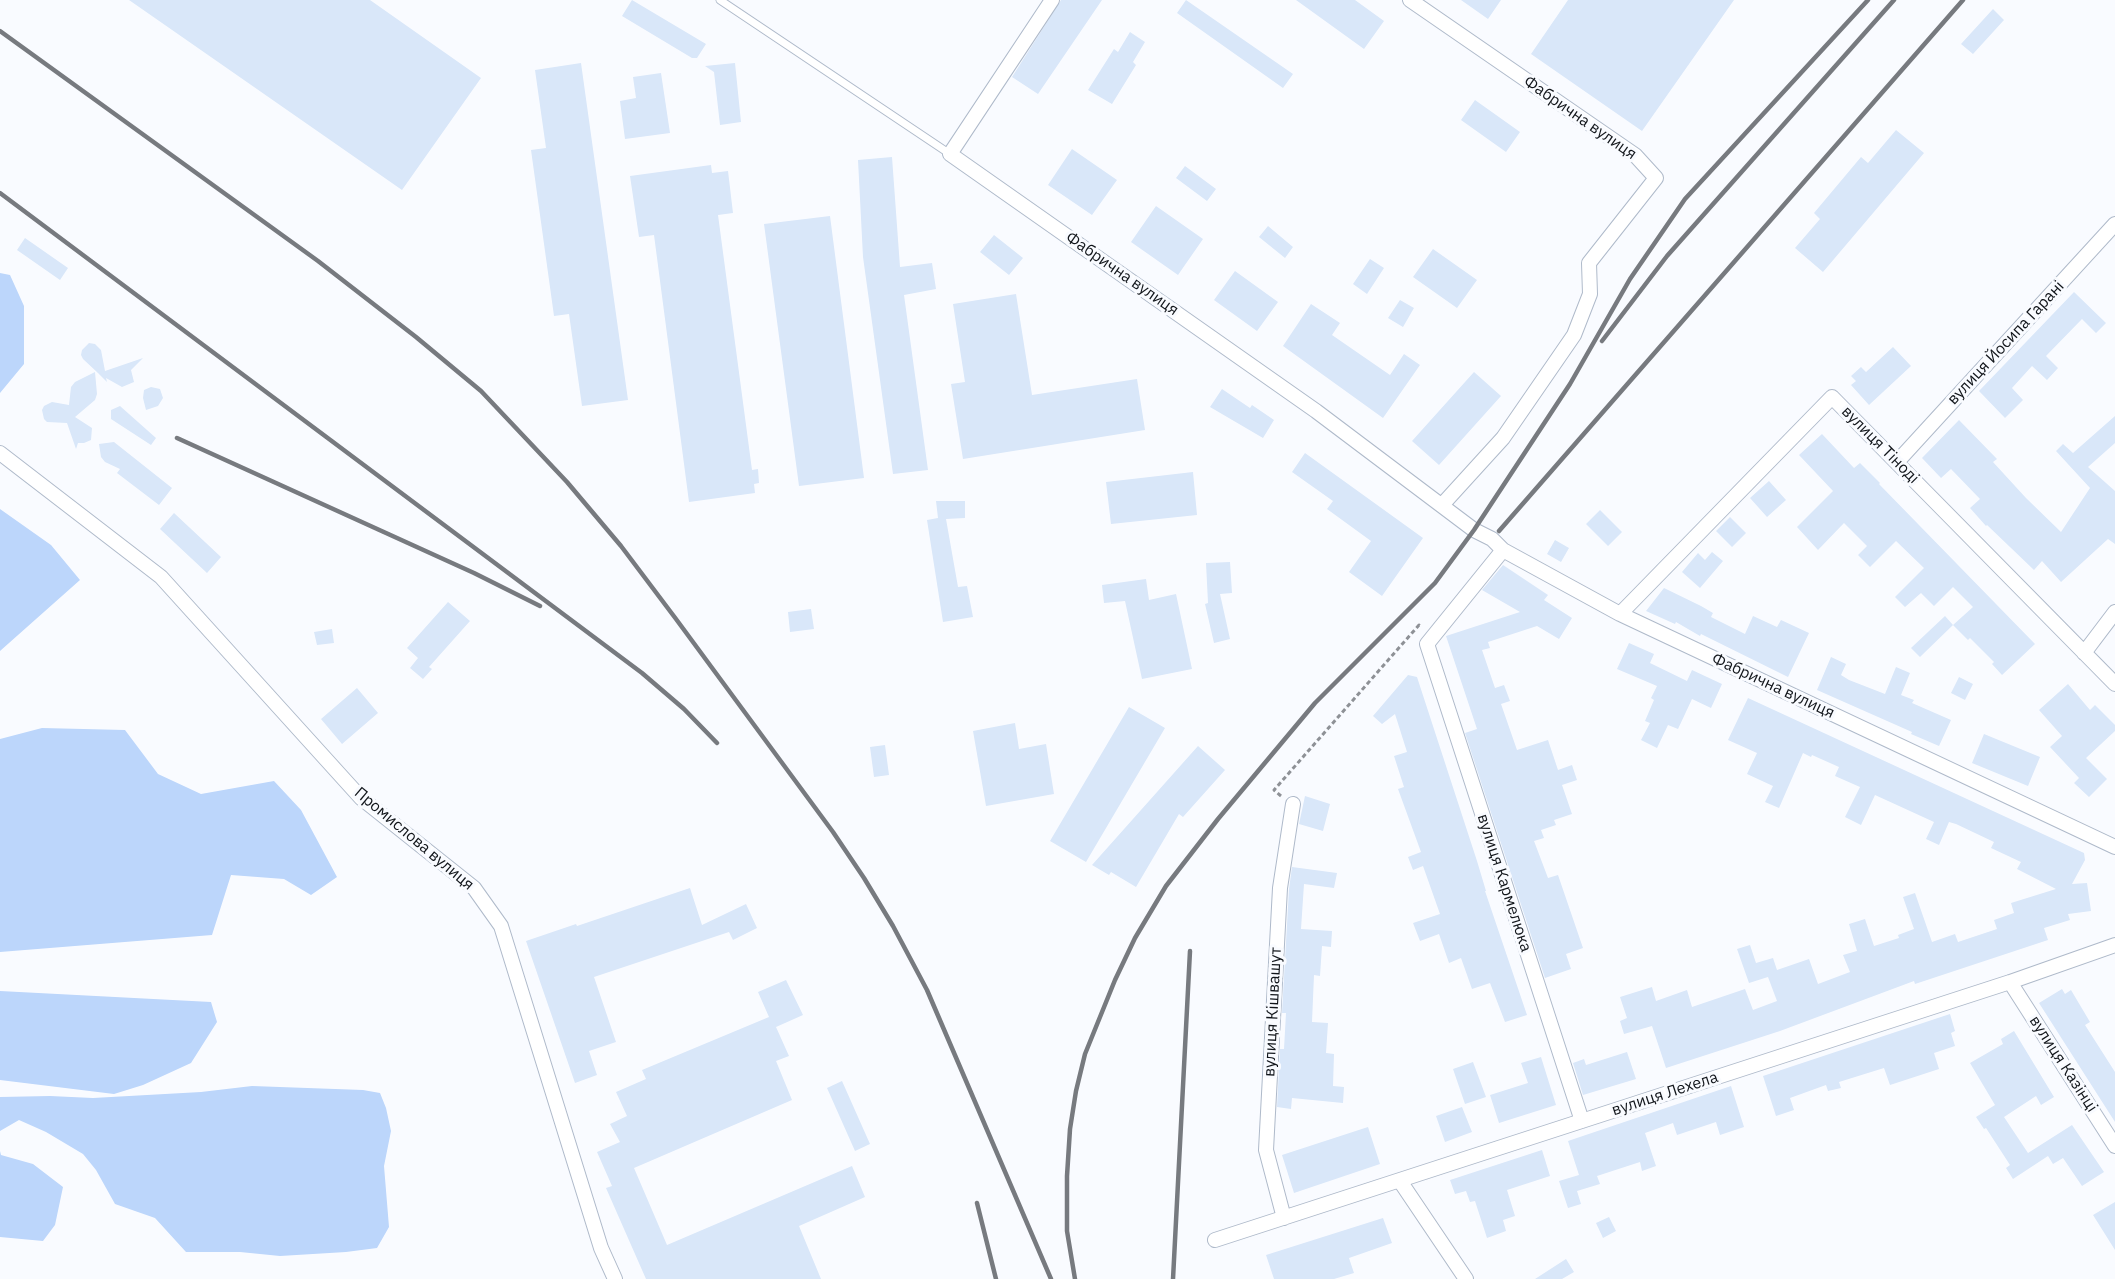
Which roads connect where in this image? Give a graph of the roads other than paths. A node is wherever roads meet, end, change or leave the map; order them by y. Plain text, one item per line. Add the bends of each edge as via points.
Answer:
1 (720, 0) edge
2 (1052, 0) edge
3 (1410, 0) edge
4 (950, 154) junction
5 (2115, 224) edge
6 (0, 453) edge
7 (1897, 462) junction
8 (1442, 505) junction
9 (1503, 550) junction
10 (2115, 612) edge
11 (1620, 614) junction
12 (2084, 653) junction
13 (2115, 684) edge
14 (1293, 804) road end
15 (2115, 847) edge
16 (2115, 945) edge
17 (2010, 982) junction
18 (1582, 1122) junction
19 (2115, 1146) edge
20 (1400, 1180) junction
21 (1284, 1218) junction
22 (1215, 1240) dead end
23 (615, 1279) edge
24 (1466, 1279) edge

1 - 4 lane
2 - 4 street
3 - 8 street, Фабрична вулиця via 1635,154 1656,178 1589,263 1590,294 1574,335 1503,438
4 - 8 street, Фабрична вулиця via 1316,411
5 - 7 street, вулиця Йосипа Гарані
6 - 23 street, Промислова вулиця via 161,577 361,798 474,888 501,926 601,1248
7 - 11 street, вулиця Тіноді via 1832,397
7 - 12 street, вулиця Тіноді
8 - 9 street, Фабрична вулиця
9 - 11 street, Фабрична вулиця
9 - 18 street, вулиця Кармелюка via 1427,644
10 - 12 street
11 - 15 street, Фабрична вулиця
12 - 13 street, вулиця Тіноді
14 - 21 street, вулиця Кішвашут via 1280,888 1266,1150
16 - 17 street, вулиця Лехела
17 - 18 street, вулиця Лехела
17 - 19 street, вулиця Казінці
18 - 20 street, вулиця Лехела
20 - 21 street, вулиця Лехела
20 - 24 street
21 - 22 street, вулиця Лехела

